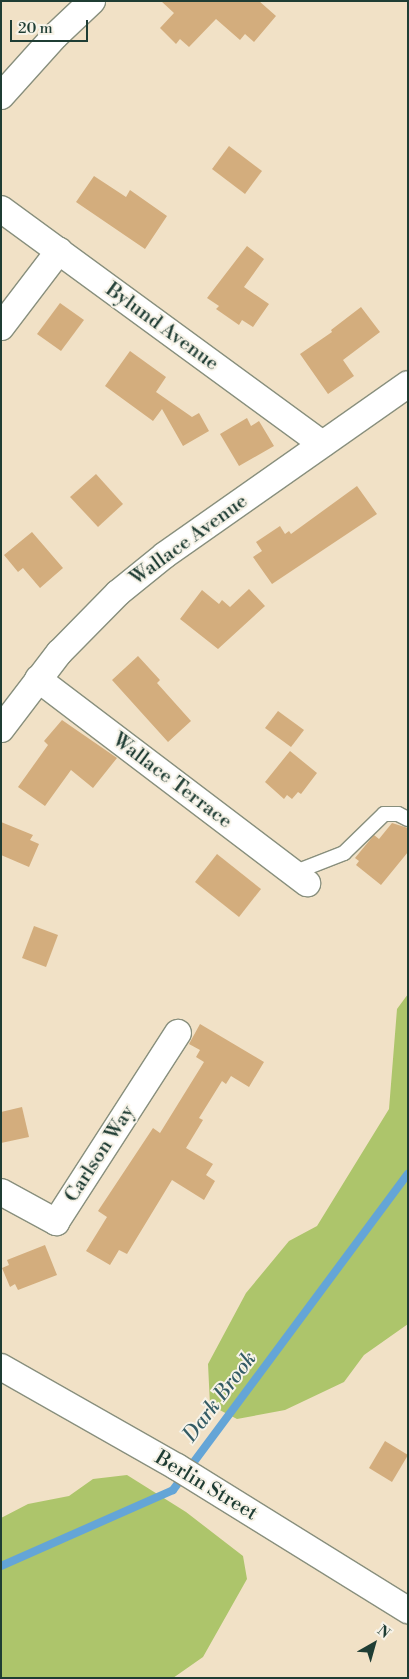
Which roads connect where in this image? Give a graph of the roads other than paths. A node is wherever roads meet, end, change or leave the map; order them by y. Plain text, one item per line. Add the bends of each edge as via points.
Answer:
1 (92, 1) edge
2 (1, 96) edge
3 (1, 209) edge
4 (59, 251) junction
5 (1, 326) edge
6 (408, 384) edge
7 (322, 444) junction
8 (38, 679) junction
9 (1, 729) edge
10 (408, 820) edge
11 (300, 878) joint
12 (178, 1033) dead end
13 (1, 1192) edge
14 (1, 1367) edge
15 (408, 1610) edge

1 - 2 street
3 - 4 street, Bylund Avenue
4 - 5 street
4 - 7 street, Bylund Avenue
6 - 7 street, Wallace Avenue
7 - 8 street, Wallace Avenue via 139,575 79,630
8 - 9 street, Wallace Avenue
8 - 11 street, Wallace Terrace
10 - 11 lane via 398,814 384,814 344,853
12 - 13 street, Carlson Way via 56,1222
14 - 15 street, Berlin Street via 185,1472

